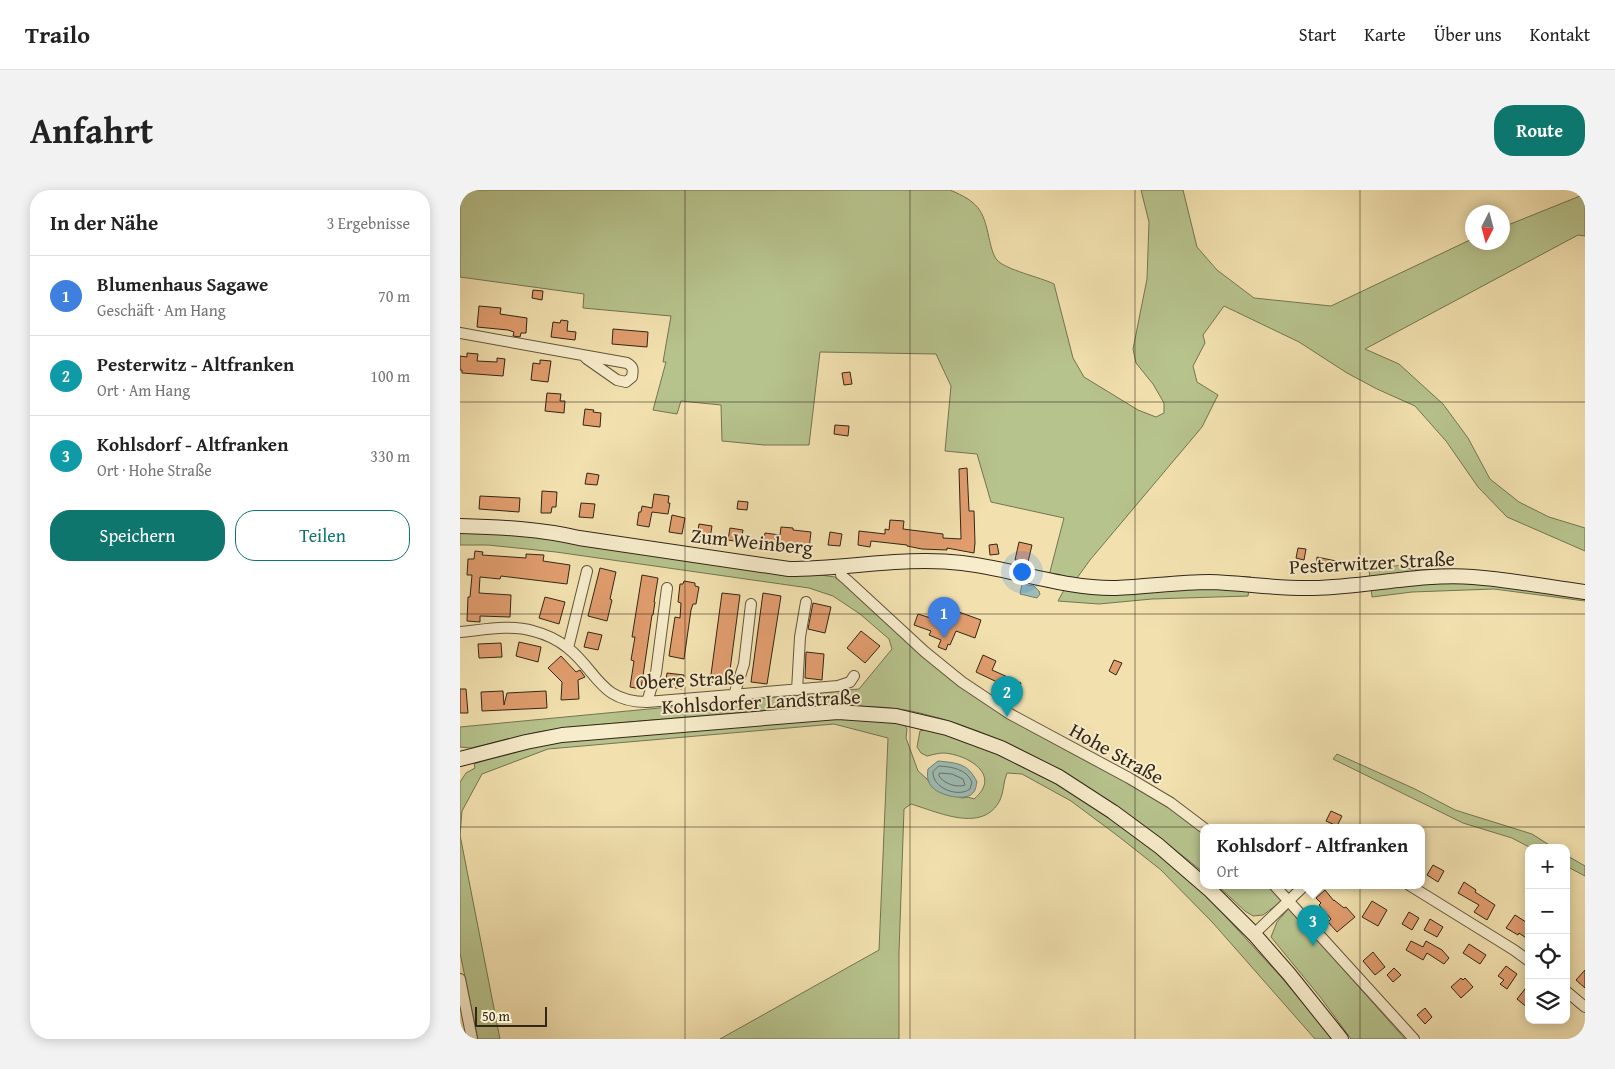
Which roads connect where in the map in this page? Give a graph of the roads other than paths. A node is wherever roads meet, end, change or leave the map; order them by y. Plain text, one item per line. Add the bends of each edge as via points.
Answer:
1 (460, 333) edge
2 (584, 356) dead end
3 (460, 526) edge
4 (841, 567) junction
5 (587, 571) dead end
6 (1070, 585) joint
7 (667, 588) dead end
8 (1585, 592) edge
9 (806, 602) dead end
10 (751, 604) dead end
11 (460, 632) edge
12 (568, 648) junction
13 (854, 676) dead end
14 (797, 690) junction
15 (734, 695) junction
16 (647, 702) junction
17 (460, 759) edge
18 (1200, 825) edge
19 (1200, 881) edge
20 (1209, 889) edge
21 (1278, 889) edge
22 (1301, 889) edge
23 (1415, 889) edge
24 (1290, 900) junction
25 (1254, 934) junction
26 (1525, 958) edge
27 (460, 979) edge
28 (1570, 995) edge
29 (1585, 1007) edge
30 (472, 1039) edge
31 (1341, 1039) edge
32 (1414, 1039) edge

1 - 2 street
3 - 4 street, Zum Weinberg via 560,534 789,569
4 - 6 street, Zum Weinberg via 935,560 994,568
4 - 18 street, Hohe Straße via 841,575 957,679 1010,714 1171,802
5 - 12 street
6 - 8 street, Pesterwitzer Straße via 1117,588 1208,582 1300,588 1410,578 1473,577
7 - 16 street via 656,673
9 - 14 street
10 - 15 street via 744,664
11 - 12 street, Obere Straße via 506,628 532,630
12 - 16 street, Obere Straße via 615,696 632,702
13 - 14 street, Obere Straße via 850,682 838,686
14 - 15 street, Obere Straße
15 - 16 street, Obere Straße
17 - 19 street, Kohlsdorfer Landstraße via 572,734 838,712 896,716 947,728 992,744 1059,777 1159,846
20 - 25 street, Kohlsdorfer Landstraße
21 - 24 street
22 - 24 street
23 - 26 street
24 - 25 street
24 - 32 street
25 - 31 street, Kohlsdorfer Landstraße
27 - 30 street
28 - 29 street

